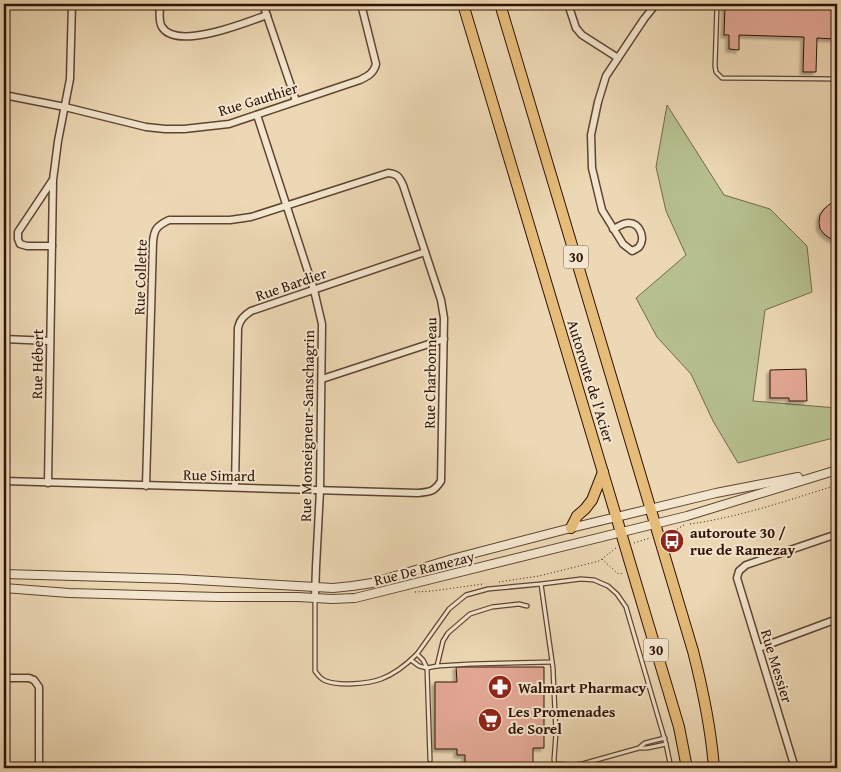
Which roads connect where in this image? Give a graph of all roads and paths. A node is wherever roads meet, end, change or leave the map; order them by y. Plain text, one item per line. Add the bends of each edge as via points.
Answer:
1 (72, 4) edge
2 (160, 4) edge
3 (263, 4) edge
4 (361, 4) edge
5 (463, 4) edge
6 (500, 4) edge
7 (568, 4) edge
8 (656, 4) edge
9 (716, 4) edge
10 (267, 15) junction
11 (618, 58) junction
12 (837, 78) edge
13 (4, 95) edge
14 (296, 101) junction
15 (65, 107) junction
16 (257, 115) junction
17 (394, 174) joint
18 (53, 180) junction
19 (286, 206) junction
20 (613, 229) junction
21 (52, 246) junction
22 (426, 252) junction
23 (314, 290) junction
24 (4, 339) edge
25 (444, 340) junction
26 (50, 341) junction
27 (322, 379) junction
28 (603, 472) junction
29 (4, 481) edge
30 (48, 483) junction
31 (837, 485) edge
32 (146, 486) junction
33 (234, 487) junction
34 (320, 490) junction
35 (433, 490) joint
36 (651, 510) junction
37 (616, 518) junction
38 (655, 524) junction
39 (571, 528) junction
40 (621, 532) junction
41 (675, 532) junction
42 (670, 533) dead end
43 (837, 534) edge
44 (648, 538) dead end
45 (672, 541) dead end
46 (632, 543) dead end
47 (617, 547) dead end
48 (602, 559) junction
49 (625, 573) dead end
50 (4, 574) edge
51 (54, 575) junction
52 (178, 579) junction
53 (493, 583) dead end
54 (486, 584) dead end
55 (541, 584) junction
56 (315, 586) junction
57 (4, 588) edge
58 (411, 591) dead end
59 (54, 592) junction
60 (180, 596) junction
61 (315, 598) junction
62 (527, 606) dead end
63 (837, 619) edge
64 (759, 648) junction
65 (417, 654) junction
66 (411, 660) junction
67 (552, 662) junction
68 (437, 666) junction
69 (427, 668) junction
70 (4, 678) edge
71 (665, 738) junction
72 (666, 744) junction
73 (640, 748) junction
74 (430, 760) dead end
75 (4, 767) edge
76 (573, 767) edge
77 (39, 768) edge
78 (671, 768) edge
79 (688, 768) edge
80 (714, 768) edge
81 (795, 768) edge

1 - 15 street, Rue Hébert via 70,79
2 - 10 street via 162,28 172,35 213,33
3 - 10 street
4 - 14 street, Rue Gauthier via 376,64 374,70 360,80
5 - 28 highway, Autoroute de l'Acier / 30
6 - 36 highway, Autoroute de l'Acier / 30
7 - 11 street via 576,28 582,35
8 - 11 street
9 - 12 lane via 715,66 722,78
10 - 14 street
11 - 20 street via 606,76 591,135 596,187 602,210
13 - 15 street, Rue Gauthier
14 - 16 street, Rue Gauthier
15 - 16 street, Rue Gauthier via 165,129 229,124
15 - 18 street, Rue Hébert
16 - 19 street, Rue Monseigneur-Sanschagrin
17 - 19 street, Rue Collette via 388,173
17 - 22 street, Rue Charbonneau via 404,185
18 - 21 street, Rue Hébert
18 - 21 street, Rue Hébert via 18,232 20,244
19 - 23 street, Rue Monseigneur-Sanschagrin
19 - 32 street, Rue Collette via 230,220 169,220 154,232
20 - 20 street via 632,251 638,248 641,234 634,224
21 - 26 street, Rue Hébert
22 - 23 street, Rue Bardier
22 - 25 street, Rue Charbonneau via 441,300
23 - 27 street, Rue Monseigneur-Sanschagrin via 322,324
23 - 33 street, Rue Bardier via 251,311 239,321
24 - 26 street
25 - 27 street
25 - 35 street, Rue Charbonneau via 441,481
26 - 30 street, Rue Hébert
27 - 34 street, Rue Monseigneur-Sanschagrin
28 - 37 highway, Autoroute de l'Acier / 30
28 - 39 highway via 592,500
29 - 30 street, Rue Simard
30 - 32 street, Rue Simard
31 - 41 path via 720,519 683,526
32 - 33 street, Rue Simard
33 - 34 street, Rue Simard
34 - 35 street, Rue Simard via 418,493
34 - 56 street, Rue Monseigneur-Sanschagrin
36 - 37 street, Rue De Ramezay
36 - 38 highway, Autoroute de l'Acier / 30
36 - 38 street, Rue De Ramezay via 716,493 837,470
37 - 39 street, Rue De Ramezay
37 - 40 highway, Autoroute de l'Acier / 30
38 - 40 street, Rue De Ramezay
38 - 80 highway, Autoroute de l'Acier / 30 via 692,645
39 - 56 street, Rue De Ramezay via 372,583 344,587
40 - 61 street, Rue De Ramezay via 361,597
40 - 79 highway, Autoroute de l'Acier / 30
41 - 42 path
41 - 45 path via 677,539
43 - 64 street, Rue Messier via 746,565 740,571 738,578
44 - 46 path
47 - 48 path
48 - 49 path via 617,573
48 - 53 path via 539,576
50 - 51 street, Rue De Ramezay
51 - 52 street, Rue De Ramezay
51 - 59 street
52 - 56 street, Rue De Ramezay
52 - 60 street
54 - 58 path, Rue De Ramezay
55 - 65 lane via 466,595 449,609
55 - 67 lane
55 - 71 lane via 594,580 618,594 626,607
56 - 61 street, Rue Monseigneur-Sanschagrin
57 - 59 street, Rue De Ramezay
59 - 60 street, Rue De Ramezay
60 - 61 street, Rue De Ramezay
61 - 66 lane via 315,670 320,678 341,684 361,683 381,679
62 - 68 lane via 492,607 470,614 448,633
63 - 64 street
64 - 81 street, Rue Messier
65 - 66 lane
65 - 69 lane
66 - 69 lane
67 - 68 lane
67 - 76 lane via 556,732 554,762
68 - 69 lane
69 - 74 lane
70 - 77 street via 29,678 39,687
71 - 72 lane
71 - 73 lane via 645,743
72 - 73 lane
72 - 78 lane
73 - 76 lane
75 - 77 street

